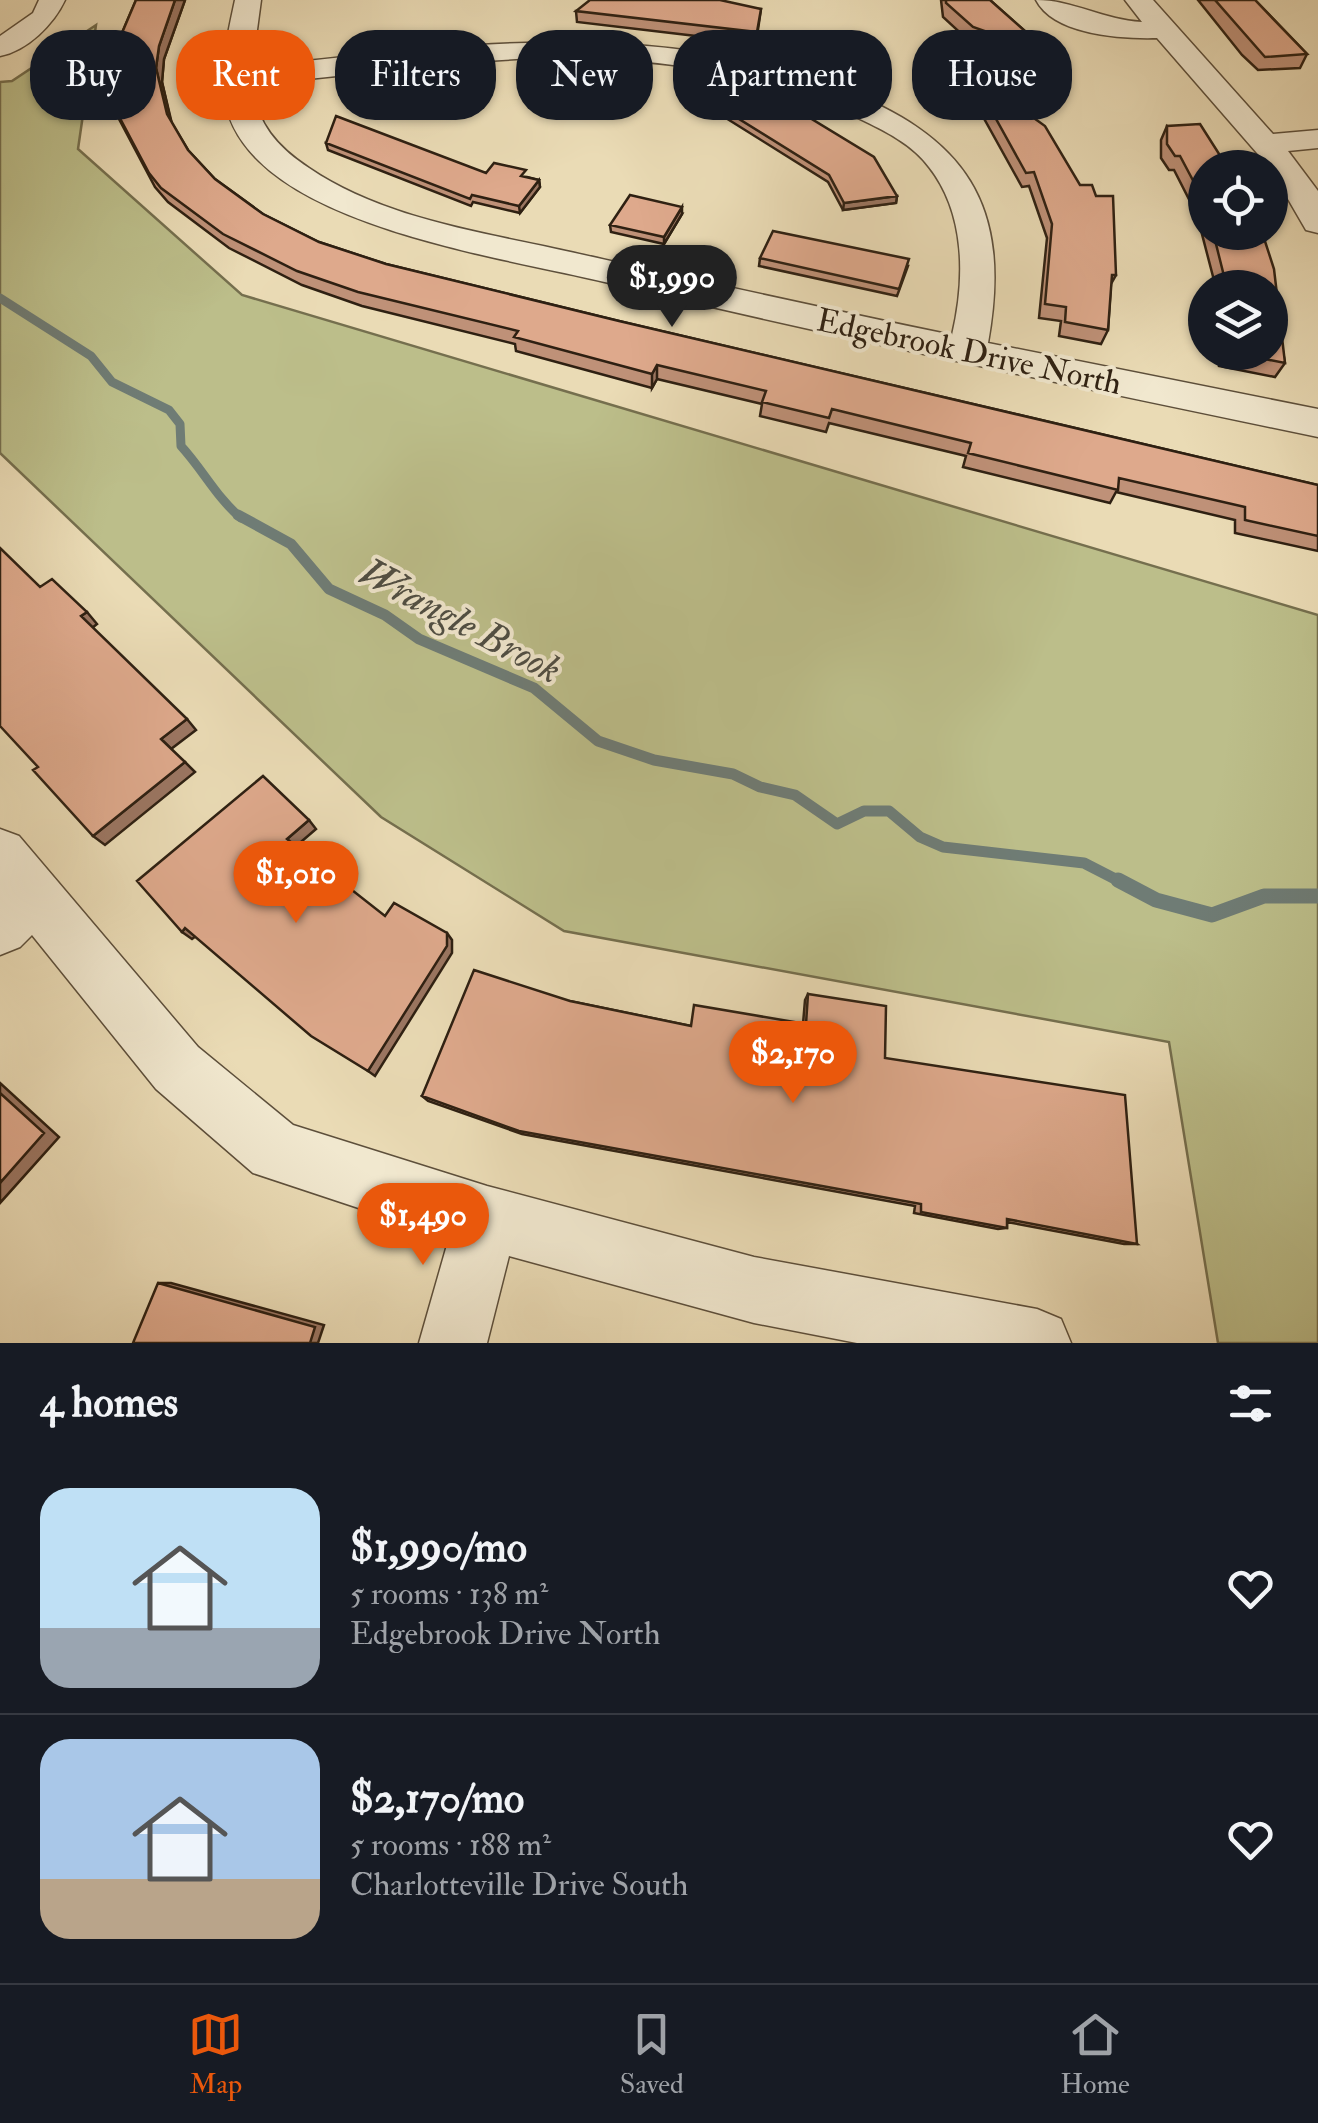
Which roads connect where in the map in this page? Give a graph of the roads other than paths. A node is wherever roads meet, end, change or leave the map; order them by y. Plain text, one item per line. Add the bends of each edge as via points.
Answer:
1 (52, 0) edge
2 (248, 0) edge
3 (1049, 0) edge
4 (1138, 0) edge
5 (242, 30) edge
6 (1163, 30) junction
7 (1, 48) edge
8 (315, 70) edge
9 (244, 120) edge
10 (1318, 138) edge
11 (1263, 144) junction
12 (1318, 223) edge
13 (968, 352) junction
14 (1318, 423) edge
15 (12, 893) edge
16 (486, 1218) junction
17 (452, 1343) edge
18 (1037, 1343) edge

1 - 7 street via 44,16
2 - 5 street, Edgebrook Drive North
3 - 6 street via 1092,25
4 - 6 street
6 - 11 street
8 - 13 street via 513,50 613,49 749,66 828,92 913,136 943,163 964,204 976,250 980,290
9 - 13 street, Edgebrook Drive North via 272,156 324,188 402,221
10 - 11 street
11 - 12 street
13 - 14 street, Edgebrook Drive North
15 - 16 street via 176,1068 275,1151
16 - 17 street
16 - 18 street via 754,1290

